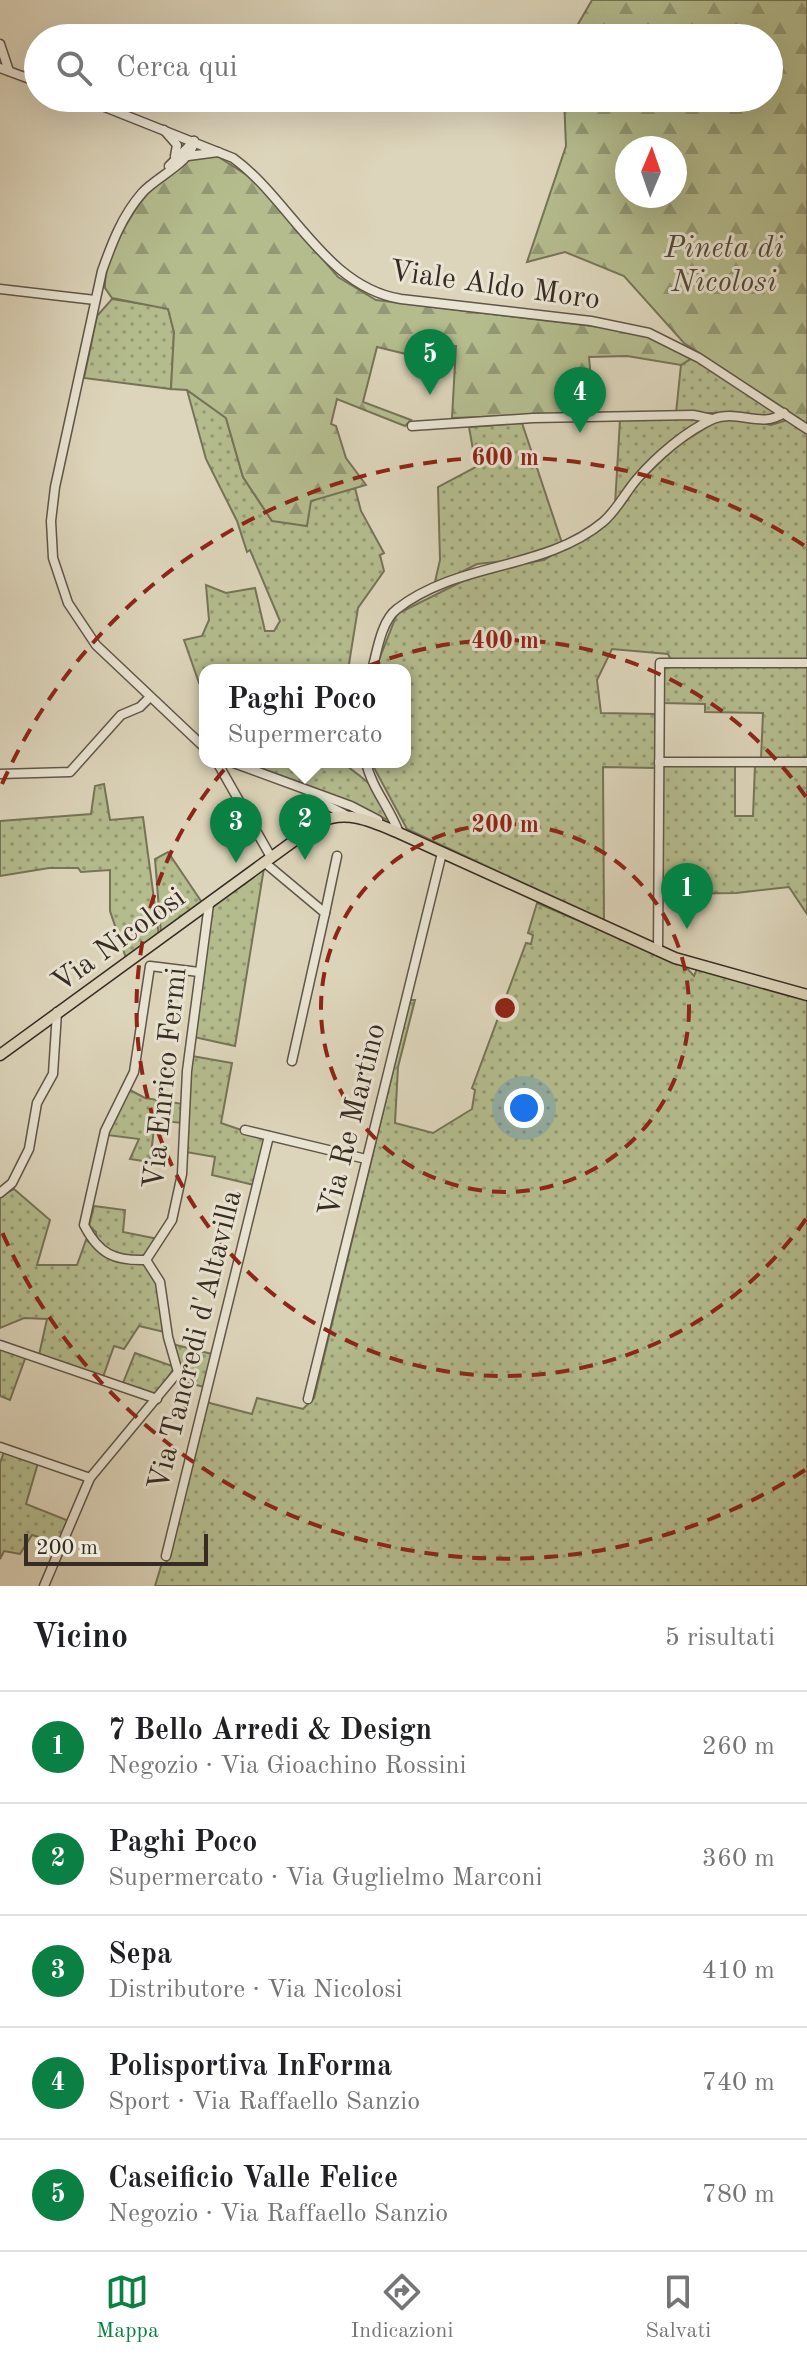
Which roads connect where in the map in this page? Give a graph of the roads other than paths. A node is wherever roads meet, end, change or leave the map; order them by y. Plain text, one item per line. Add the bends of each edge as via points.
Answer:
1 (0, 44) edge
2 (5, 69) edge
3 (24, 76) edge
4 (120, 112) edge
5 (163, 128) junction
6 (194, 141) junction
7 (222, 152) junction
8 (175, 156) junction
9 (187, 156) junction
10 (167, 170) junction
11 (0, 289) edge
12 (95, 300) junction
13 (784, 413) junction
14 (713, 419) junction
15 (412, 426) dead end
16 (807, 429) edge
17 (807, 663) edge
18 (374, 664) edge
19 (149, 698) junction
20 (199, 743) edge
21 (659, 762) junction
22 (807, 762) edge
23 (220, 768) edge
24 (246, 768) edge
25 (367, 768) edge
26 (0, 774) edge
27 (287, 784) junction
28 (349, 816) junction
29 (399, 833) junction
30 (442, 853) junction
31 (337, 856) dead end
32 (268, 860) junction
33 (209, 904) junction
34 (325, 913) junction
35 (658, 951) junction
36 (199, 972) junction
37 (807, 994) edge
38 (57, 1012) junction
39 (0, 1055) edge
40 (292, 1061) dead end
41 (245, 1130) dead end
42 (269, 1136) junction
43 (366, 1159) junction
44 (0, 1193) edge
45 (146, 1260) junction
46 (0, 1345) edge
47 (157, 1399) junction
48 (308, 1399) dead end
49 (0, 1447) edge
50 (90, 1478) junction
51 (166, 1556) dead end
52 (44, 1586) edge

1 - 2 street
2 - 3 street
4 - 5 street, Viale Aldo Moro
5 - 6 street, Viale Aldo Moro
5 - 8 street via 177,145
6 - 7 street, Viale Aldo Moro
6 - 8 street
6 - 9 street
7 - 9 street
7 - 13 street, Viale Aldo Moro via 254,174 338,268 374,293 649,333 680,346
8 - 10 street
9 - 10 street
10 - 12 street via 143,192 115,235
11 - 12 street
12 - 19 street via 52,507 53,558 84,630
13 - 14 street via 767,421
13 - 16 street, Viale Aldo Moro
14 - 15 street via 533,418
14 - 18 street via 671,447 639,476 603,522 571,542 545,554 473,571 398,608
17 - 21 street via 660,663
19 - 20 street
19 - 26 street via 121,715 70,772
21 - 22 street
21 - 35 street
23 - 32 street
24 - 27 street
25 - 29 street
27 - 28 street
27 - 29 street via 351,806
28 - 29 main road
28 - 32 main road, Via Nicolosi via 320,822
29 - 30 main road
30 - 35 main road
30 - 43 street, Via Re Martino
31 - 34 street
32 - 33 main road, Via Nicolosi
32 - 34 street
33 - 36 street, Via Enrico Fermi
33 - 38 main road, Via Nicolosi
34 - 40 street
35 - 37 main road
36 - 45 street, Via Enrico Fermi via 182,1174 172,1220
36 - 45 street via 150,966 134,1072 105,1131 84,1225 108,1255
38 - 39 main road, Via Nicolosi
38 - 44 street via 53,1074 38,1100 29,1149 12,1183
41 - 42 street
42 - 43 street
42 - 51 street, Via Tancredi d'Altavilla
43 - 48 street, Via Re Martino
45 - 47 street via 160,1282 178,1369
46 - 47 street
47 - 50 street
49 - 50 street
50 - 52 street

